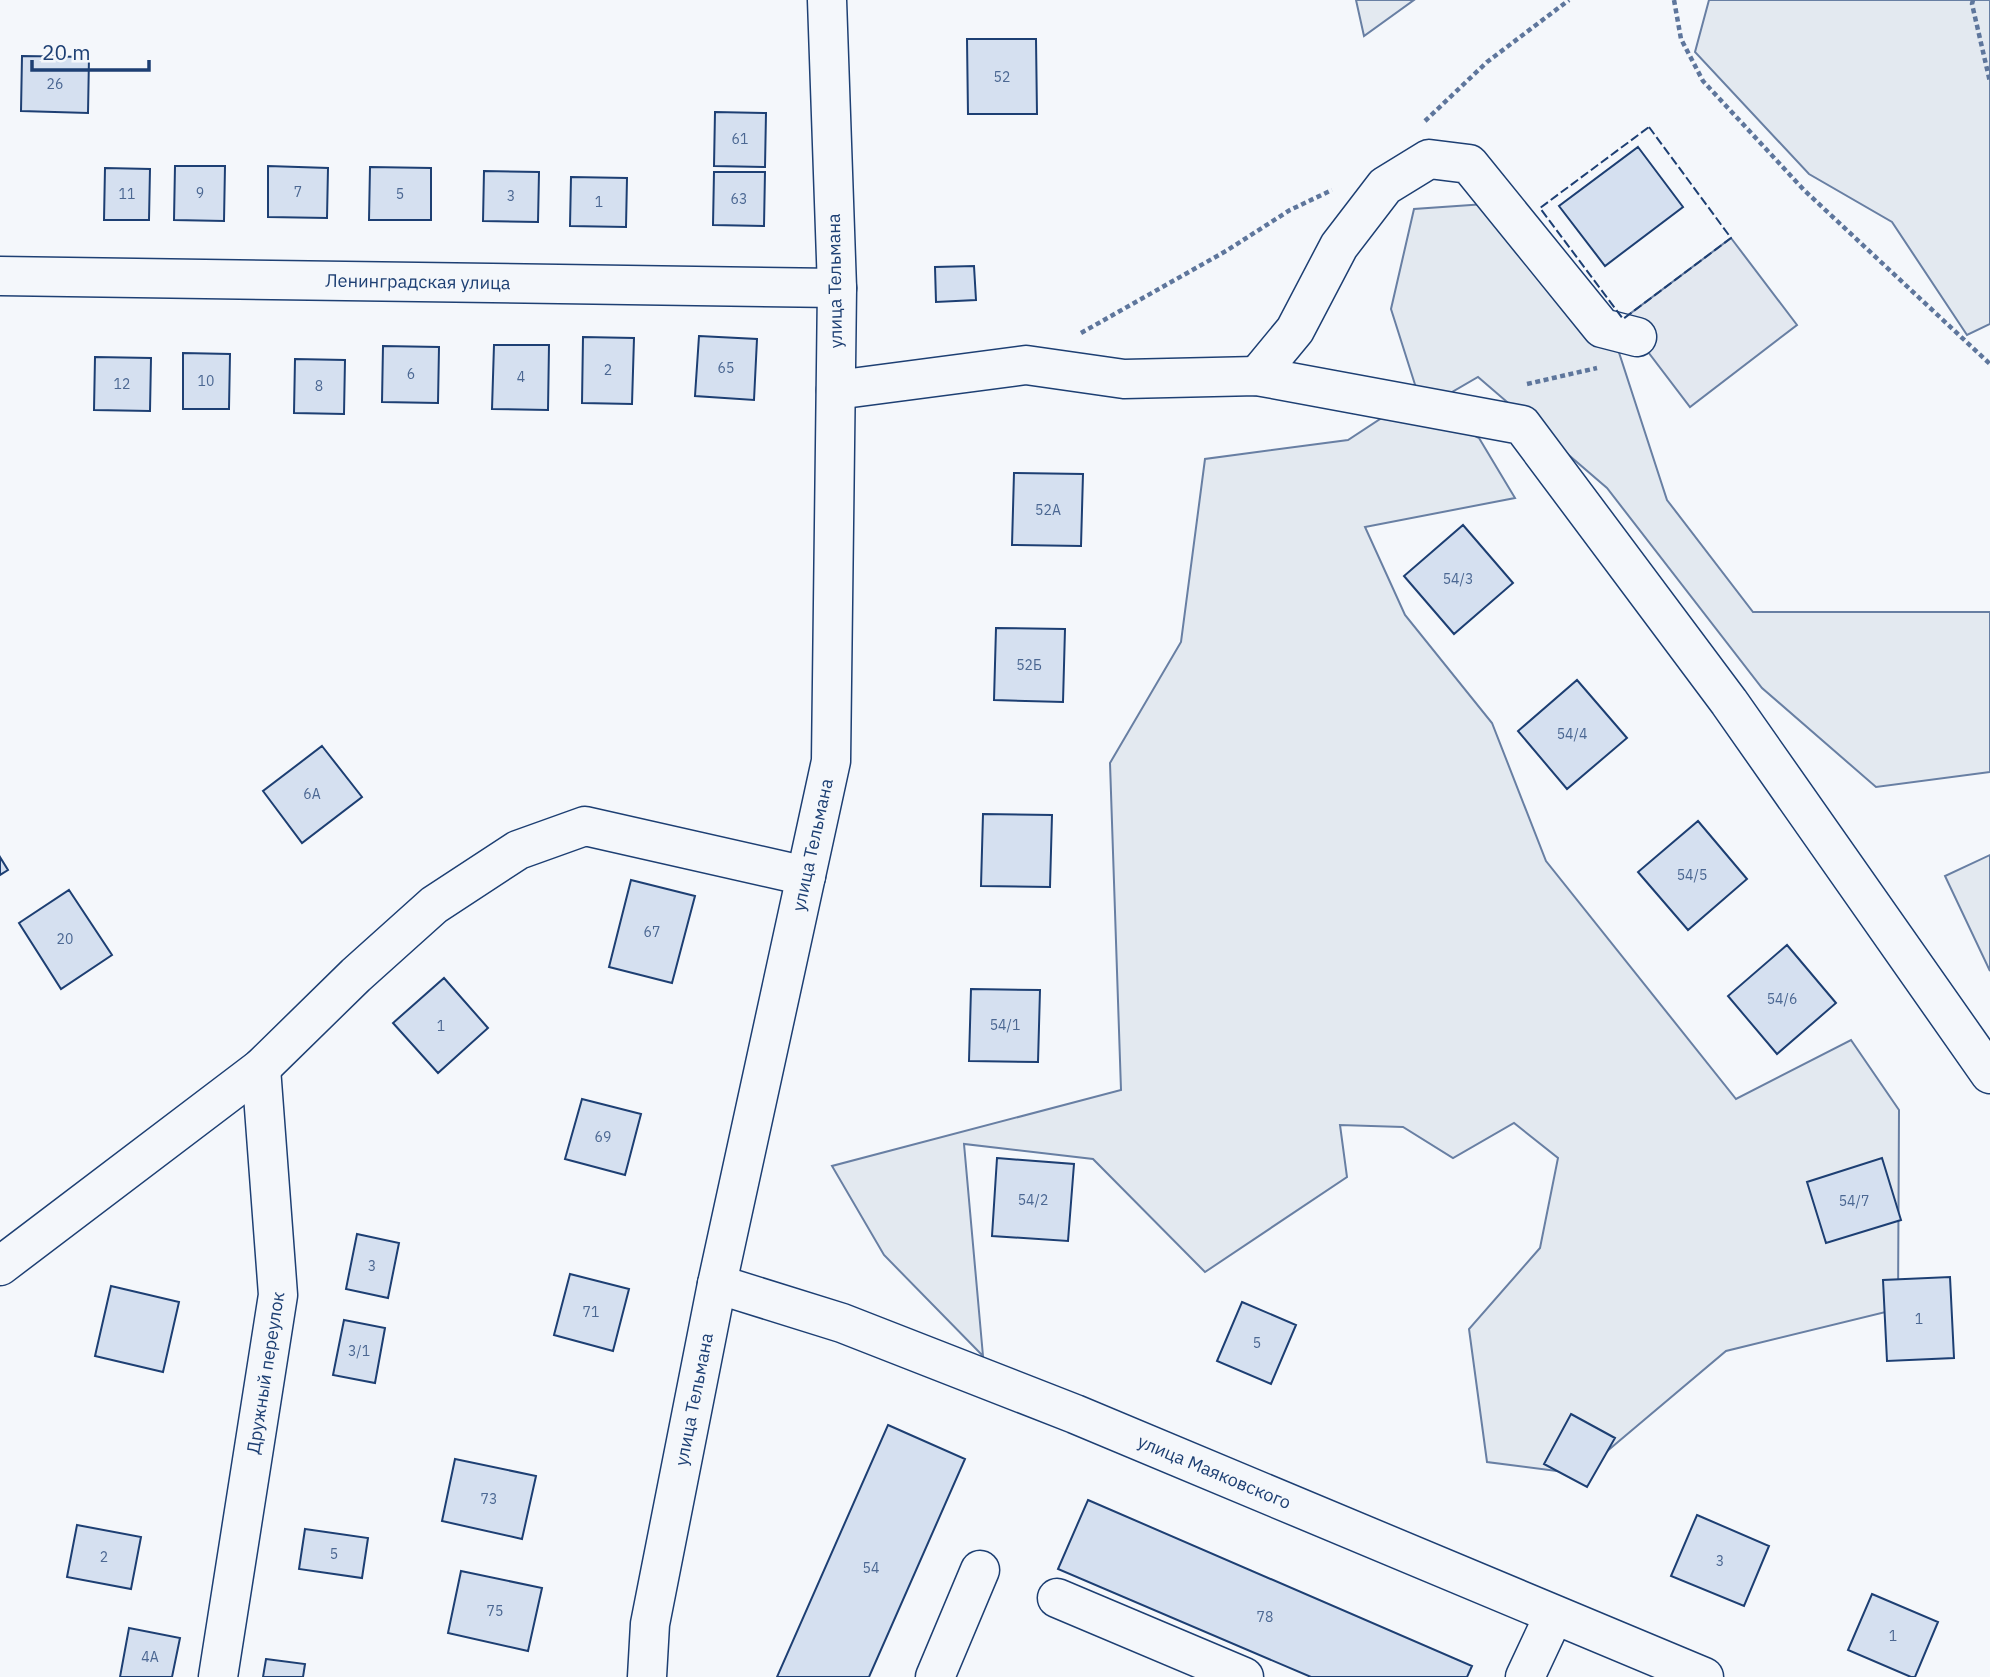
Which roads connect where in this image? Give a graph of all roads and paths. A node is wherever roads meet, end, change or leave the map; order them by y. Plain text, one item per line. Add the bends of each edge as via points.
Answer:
1 (827, 0) edge
2 (1569, 0) edge
3 (1674, 0) edge
4 (1972, 1) edge
5 (1990, 82) edge
6 (1420, 125) dead end
7 (1337, 187) dead end
8 (0, 276) edge
9 (837, 288) junction
10 (1637, 337) dead end
11 (1990, 364) edge
12 (1026, 365) junction
13 (1599, 368) dead end
14 (1257, 376) junction
15 (1521, 386) dead end
16 (836, 390) junction
17 (806, 876) junction
18 (261, 1068) junction
19 (1990, 1074) edge
20 (0, 1266) edge
21 (717, 1284) junction
22 (980, 1570) dead end
23 (1056, 1598) dead end
24 (1554, 1615) junction
25 (218, 1677) edge
26 (647, 1677) edge
27 (935, 1677) edge
28 (1244, 1677) edge
29 (1525, 1677) edge
30 (1704, 1677) edge

1 - 9 street, улица Тельмана
2 - 6 path via 1487,62
3 - 11 path via 1681,39 1703,81 1804,190
4 - 5 path
7 - 12 path
8 - 9 street, Ленинградская улица
9 - 16 street, улица Тельмана
10 - 14 street via 1602,328 1469,164 1429,159 1385,186 1339,246 1295,330
12 - 14 street via 1124,379
12 - 16 street
13 - 15 path
14 - 19 street via 1522,425 1729,702
16 - 17 street, улица Тельмана via 831,761
17 - 18 street via 585,826 517,850 434,905
17 - 21 street, улица Тельмана
18 - 20 street
18 - 25 street, Дружный переулок via 278,1295
21 - 24 street, улица Маяковского via 842,1323 1075,1414
21 - 26 street, улица Тельмана via 650,1624
22 - 27 street
23 - 28 street
24 - 29 street
24 - 30 street, улица Маяковского

